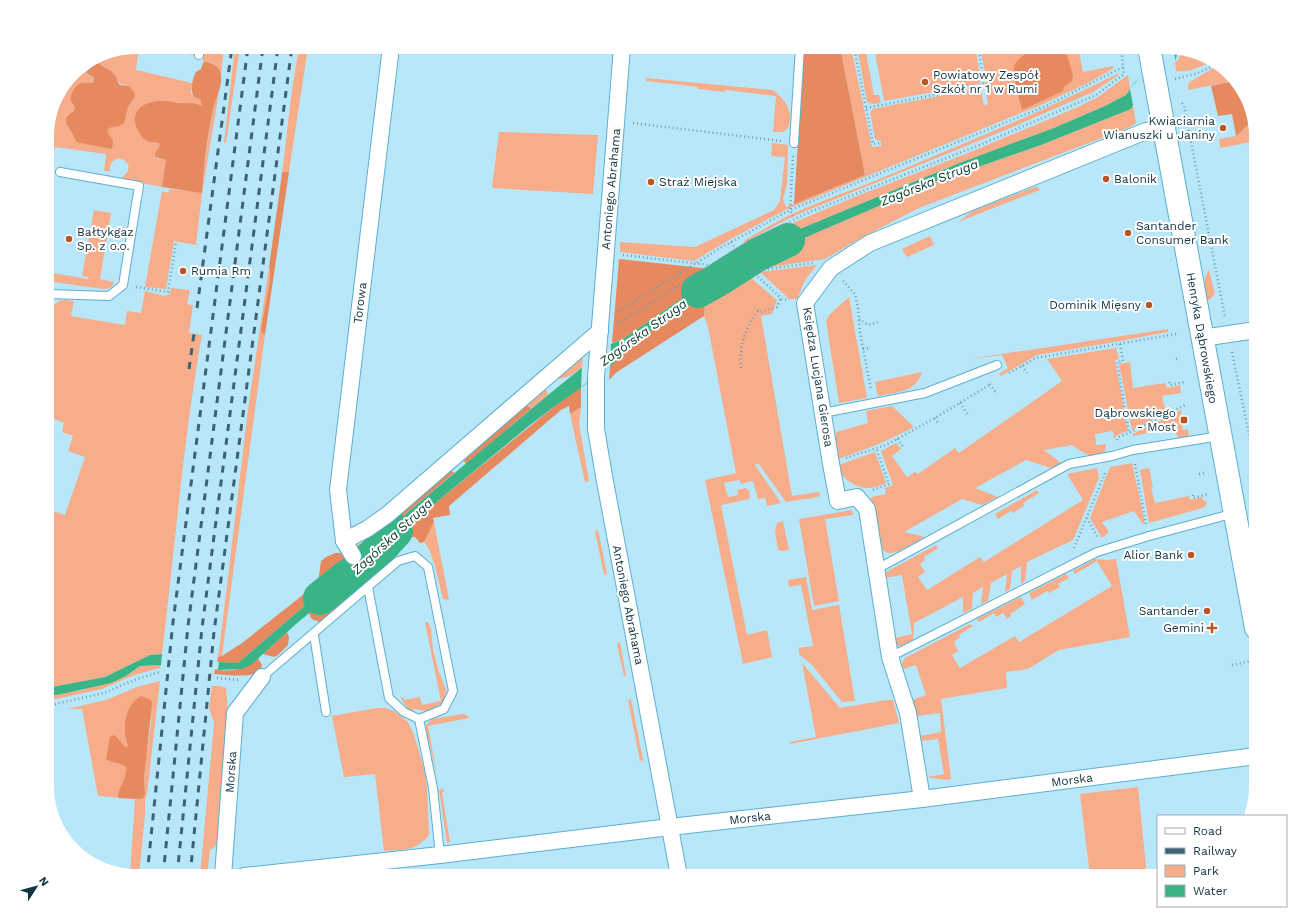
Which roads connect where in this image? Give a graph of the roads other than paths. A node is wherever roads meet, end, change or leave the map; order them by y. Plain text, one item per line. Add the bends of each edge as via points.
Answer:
1 (390, 54) edge
2 (621, 54) edge
3 (800, 54) edge
4 (1150, 54) edge
5 (1164, 129) junction
6 (794, 143) road end
7 (60, 172) dead end
8 (54, 294) edge
9 (600, 331) junction
10 (1249, 331) edge
11 (1202, 338) junction
12 (997, 365) dead end
13 (823, 413) junction
14 (1220, 436) junction
15 (1235, 513) junction
16 (344, 541) junction
17 (353, 556) dead end
18 (877, 569) junction
19 (1249, 574) edge
20 (368, 587) junction
21 (314, 635) junction
22 (890, 657) junction
23 (262, 677) joint
24 (326, 712) dead end
25 (419, 719) junction
26 (1249, 757) edge
27 (922, 799) junction
28 (670, 827) junction
29 (440, 855) junction
30 (224, 869) edge
31 (309, 869) edge
32 (678, 869) edge

1 - 16 street, Torowa via 338,490
2 - 9 street, Antoniego Abrahama
3 - 6 lane
4 - 5 street, Henryka Dąbrowskiego
5 - 11 street, Henryka Dąbrowskiego
5 - 13 street, Księdza Lucjana Gierosa via 1146,131 870,244 831,268 804,303
7 - 8 lane via 138,186 123,285 109,296
9 - 16 street via 387,515
9 - 28 street, Antoniego Abrahama via 596,377 596,429
10 - 11 street
11 - 14 street, Henryka Dąbrowskiego
12 - 13 lane via 925,393
13 - 18 street, Księdza Lucjana Gierosa via 838,501 857,497 867,510
14 - 15 street, Henryka Dąbrowskiego
14 - 18 lane via 1133,450 1069,464
15 - 19 street, Henryka Dąbrowskiego
15 - 22 lane via 1101,551
16 - 17 street, Torowa
18 - 22 street
20 - 21 lane
20 - 25 lane via 389,698 404,712
20 - 25 lane via 398,561 414,556 428,567 453,691 444,709
21 - 23 lane
21 - 24 lane
22 - 27 street via 908,713
23 - 30 street, Morska via 235,713
25 - 29 lane via 433,788
26 - 27 street, Morska
27 - 28 street, Morska
28 - 29 street, Morska
28 - 32 street, Antoniego Abrahama
29 - 31 street, Morska

